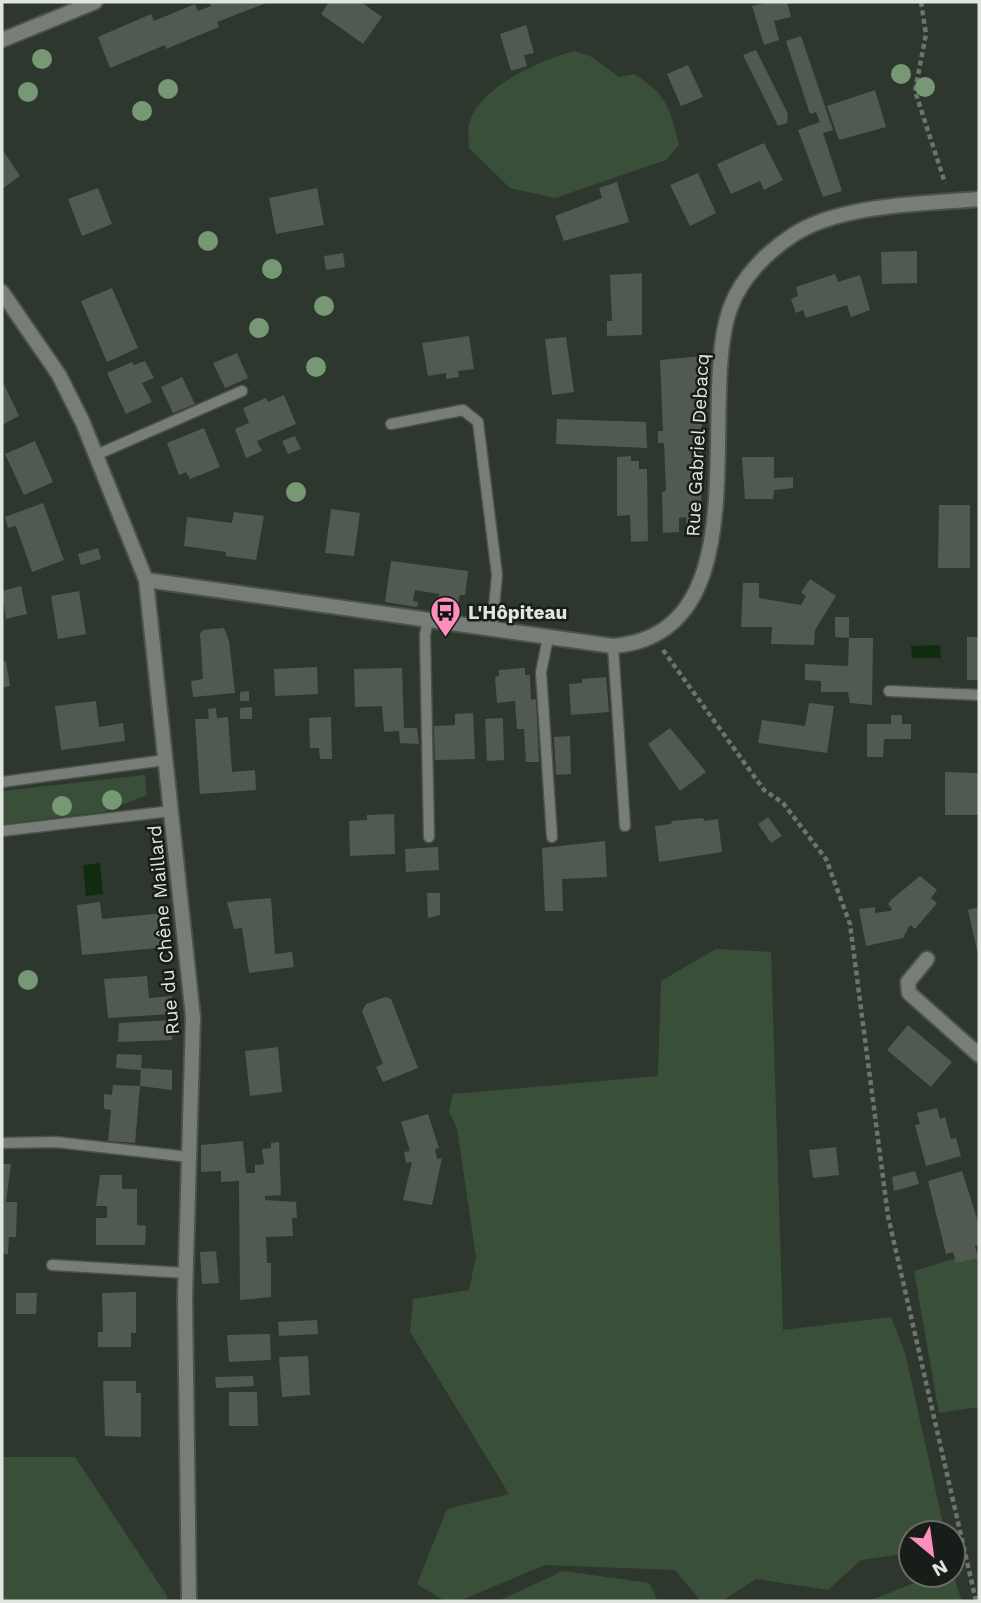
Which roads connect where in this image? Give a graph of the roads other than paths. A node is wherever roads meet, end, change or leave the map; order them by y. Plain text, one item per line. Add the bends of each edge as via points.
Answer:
1 (95, 2) edge
2 (2, 40) edge
3 (979, 199) edge
4 (2, 292) edge
5 (242, 391) dead end
6 (391, 424) dead end
7 (96, 455) junction
8 (146, 580) junction
9 (428, 620) junction
10 (492, 629) junction
11 (548, 638) junction
12 (613, 646) junction
13 (890, 691) dead end
14 (979, 695) edge
15 (165, 760) junction
16 (2, 782) edge
17 (171, 811) junction
18 (625, 826) dead end
19 (2, 831) edge
20 (429, 837) dead end
21 (552, 837) dead end
22 (927, 959) dead end
23 (979, 1055) edge
24 (2, 1143) edge
25 (189, 1157) junction
26 (52, 1265) dead end
27 (186, 1273) junction
28 (189, 1601) edge

1 - 2 street
3 - 12 street, Rue Gabriel Debacq via 827,220 792,235 746,278 731,305 723,341 713,539 693,595 654,635
4 - 7 street, Rue du Chêne Maillard via 59,375
5 - 7 lane
6 - 10 lane via 463,410 478,422 496,575
7 - 8 street, Rue du Chêne Maillard
8 - 9 street, Rue Gabriel Debacq
8 - 15 street, Rue du Chêne Maillard
9 - 10 street, Rue Gabriel Debacq
9 - 20 lane
10 - 11 street, Rue Gabriel Debacq
11 - 12 street, Rue Gabriel Debacq
11 - 21 lane via 541,672
12 - 18 lane
13 - 14 lane
15 - 16 lane
15 - 17 street, Rue du Chêne Maillard
17 - 19 lane
17 - 25 street, Rue du Chêne Maillard via 193,1017
22 - 23 street via 908,982 909,993
24 - 25 lane via 56,1142
25 - 27 street, Rue du Chêne Maillard
26 - 27 lane
27 - 28 street, Rue du Chêne Maillard

